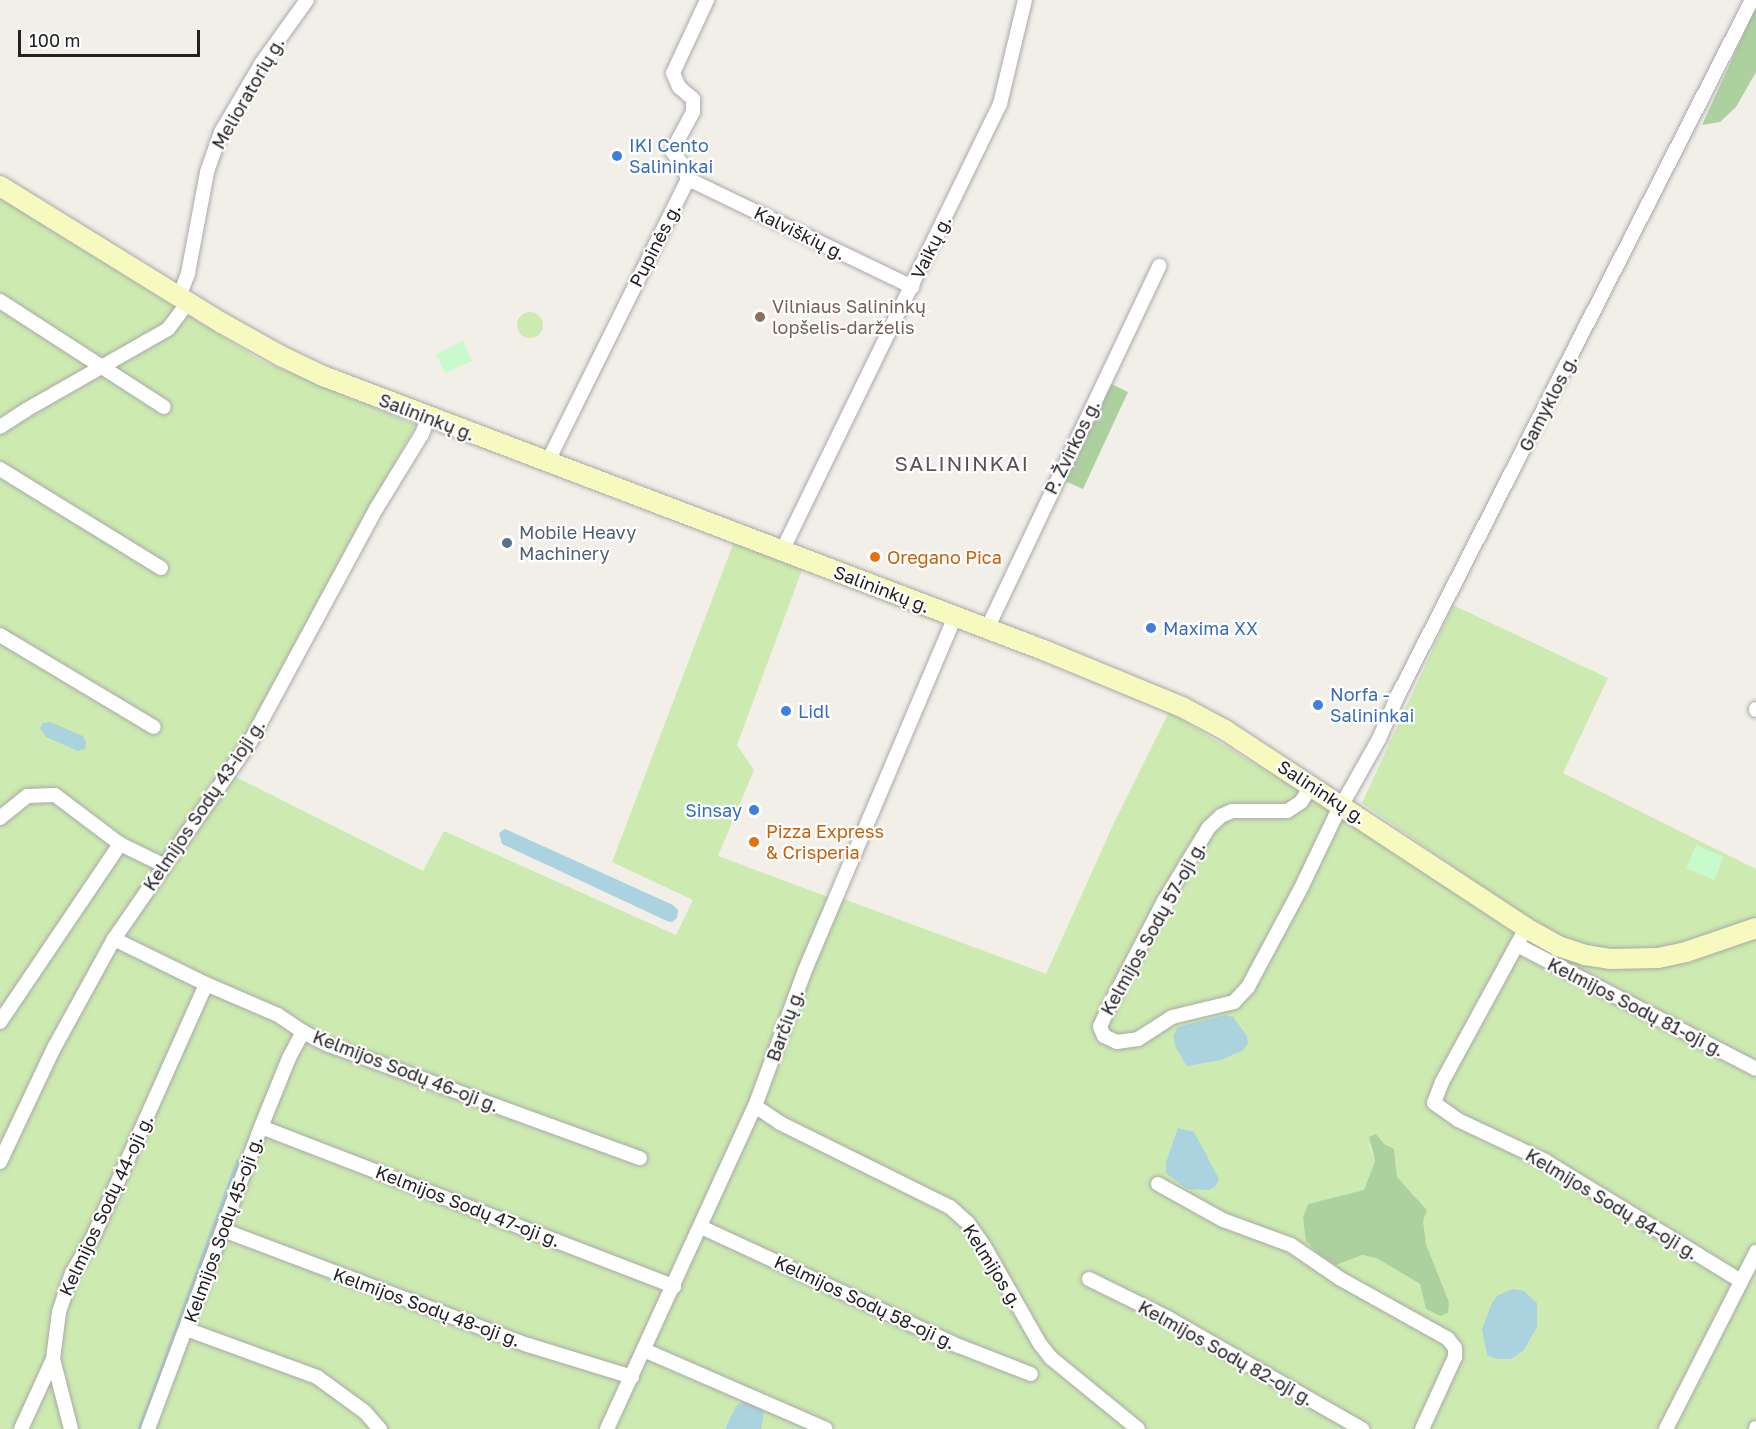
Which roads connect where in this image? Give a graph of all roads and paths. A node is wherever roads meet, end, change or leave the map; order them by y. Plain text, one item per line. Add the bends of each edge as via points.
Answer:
1 (307, 0) edge
2 (706, 0) edge
3 (1025, 0) edge
4 (1752, 0) edge
5 (688, 179) junction
6 (0, 186) edge
7 (1159, 266) dead end
8 (912, 287) junction
9 (183, 299) junction
10 (0, 301) edge
11 (103, 366) junction
12 (164, 407) dead end
13 (428, 418) junction
14 (0, 428) edge
15 (547, 463) junction
16 (0, 469) edge
17 (782, 551) junction
18 (161, 568) dead end
19 (955, 616) junction
20 (987, 629) junction
21 (0, 635) edge
22 (154, 727) dead end
23 (1312, 785) junction
24 (1342, 805) junction
25 (0, 818) edge
26 (120, 844) junction
27 (163, 865) junction
28 (1756, 928) edge
29 (1522, 937) junction
30 (114, 939) junction
31 (206, 984) junction
32 (0, 1022) edge
33 (303, 1032) junction
34 (1756, 1069) edge
35 (756, 1107) junction
36 (261, 1127) junction
37 (639, 1158) dead end
38 (0, 1162) edge
39 (1158, 1184) dead end
40 (701, 1227) junction
41 (223, 1230) junction
42 (1756, 1252) edge
43 (1089, 1278) dead end
44 (1741, 1281) junction
45 (674, 1286) junction
46 (186, 1329) junction
47 (644, 1350) junction
48 (52, 1359) junction
49 (1031, 1374) dead end
50 (632, 1377) junction
51 (21, 1429) edge
52 (71, 1429) edge
53 (148, 1429) edge
54 (380, 1429) edge
55 (607, 1429) edge
56 (826, 1429) edge
57 (1138, 1429) edge
58 (1362, 1429) edge
59 (1422, 1429) edge
60 (1666, 1429) edge

1 - 9 street, Melioratorių g. via 261,64 218,139 200,201
2 - 5 street via 673,73 679,87 693,99 693,112 672,151
3 - 8 street, Vaikų g. via 1000,104
4 - 24 street, Gamyklos g.
5 - 8 street, Kalviškių g.
5 - 15 street, Pupinės g.
6 - 9 main road, Salininkų g.
7 - 20 street, P. Žvirkos g.
8 - 17 street, Vaikų g.
9 - 11 street, Melioratorių g. via 168,328
9 - 13 main road, Salininkų g. via 291,361
10 - 11 street
11 - 12 street
11 - 14 street, Melioratorių g.
13 - 15 main road, Salininkų g.
13 - 27 street, Kelmijos Sodų 43-ioji g. via 250,742
15 - 17 main road, Salininkų g.
16 - 18 street
17 - 19 main road, Salininkų g.
19 - 20 main road, Salininkų g.
19 - 35 street, Barčių g. via 805,970
20 - 23 main road, Salininkų g. via 1184,708
21 - 22 street
23 - 24 main road, Salininkų g.
23 - 24 street, Kelmijos Sodų 57-oji g. via 1301,802 1287,811 1232,811 1209,827 1110,1003 1100,1027 1104,1036 1117,1042 1132,1041 1172,1017 1239,999
24 - 29 main road, Salininkų g.
25 - 26 street via 27,796 55,795
26 - 27 street
26 - 32 street
27 - 30 street, Kelmijos Sodų 43-ioji g.
28 - 29 main road, Salininkų g. via 1686,952 1632,960 1585,955
29 - 34 street, Kelmijos Sodų 81-oji g.
29 - 44 street, Kelmijos Sodų 84-oji g. via 1434,1103 1458,1120 1545,1161
30 - 31 street, Kelmijos Sodų 46-oji g.
30 - 38 street, Kelmijos Sodų 43-ioji g. via 54,1048
31 - 33 street, Kelmijos Sodų 46-oji g. via 279,1015
31 - 48 street, Kelmijos Sodų 44-oji g. via 93,1237 72,1272 58,1312
33 - 36 street, Kelmijos Sodų 45-oji g.
33 - 37 street, Kelmijos Sodų 46-oji g. via 329,1045
35 - 40 street, Barčių g.
35 - 57 street, Kelmijos g. via 780,1123 950,1207 968,1223 984,1246 1051,1358
36 - 41 street, Kelmijos Sodų 45-oji g.
36 - 45 street, Kelmijos Sodų 47-oji g.
39 - 59 street via 1223,1220 1291,1245 1339,1278 1448,1339 1455,1348 1455,1357
40 - 45 street, Barčių g.
40 - 49 street, Kelmijos Sodų 58-oji g. via 959,1346
41 - 46 street, Kelmijos Sodų 45-oji g.
41 - 50 street, Kelmijos Sodų 48-oji g. via 528,1344
42 - 44 street
43 - 58 street, Kelmijos Sodų 82-oji g. via 1168,1318
44 - 60 street
45 - 47 street, Barčių g.
46 - 53 street, Kelmijos Sodų 45-oji g.
46 - 54 street via 317,1377 365,1412
47 - 50 street, Barčių g.
47 - 56 street
48 - 51 street, Kelmijos Sodų 44-oji g.
48 - 52 street
50 - 55 street, Barčių g.

